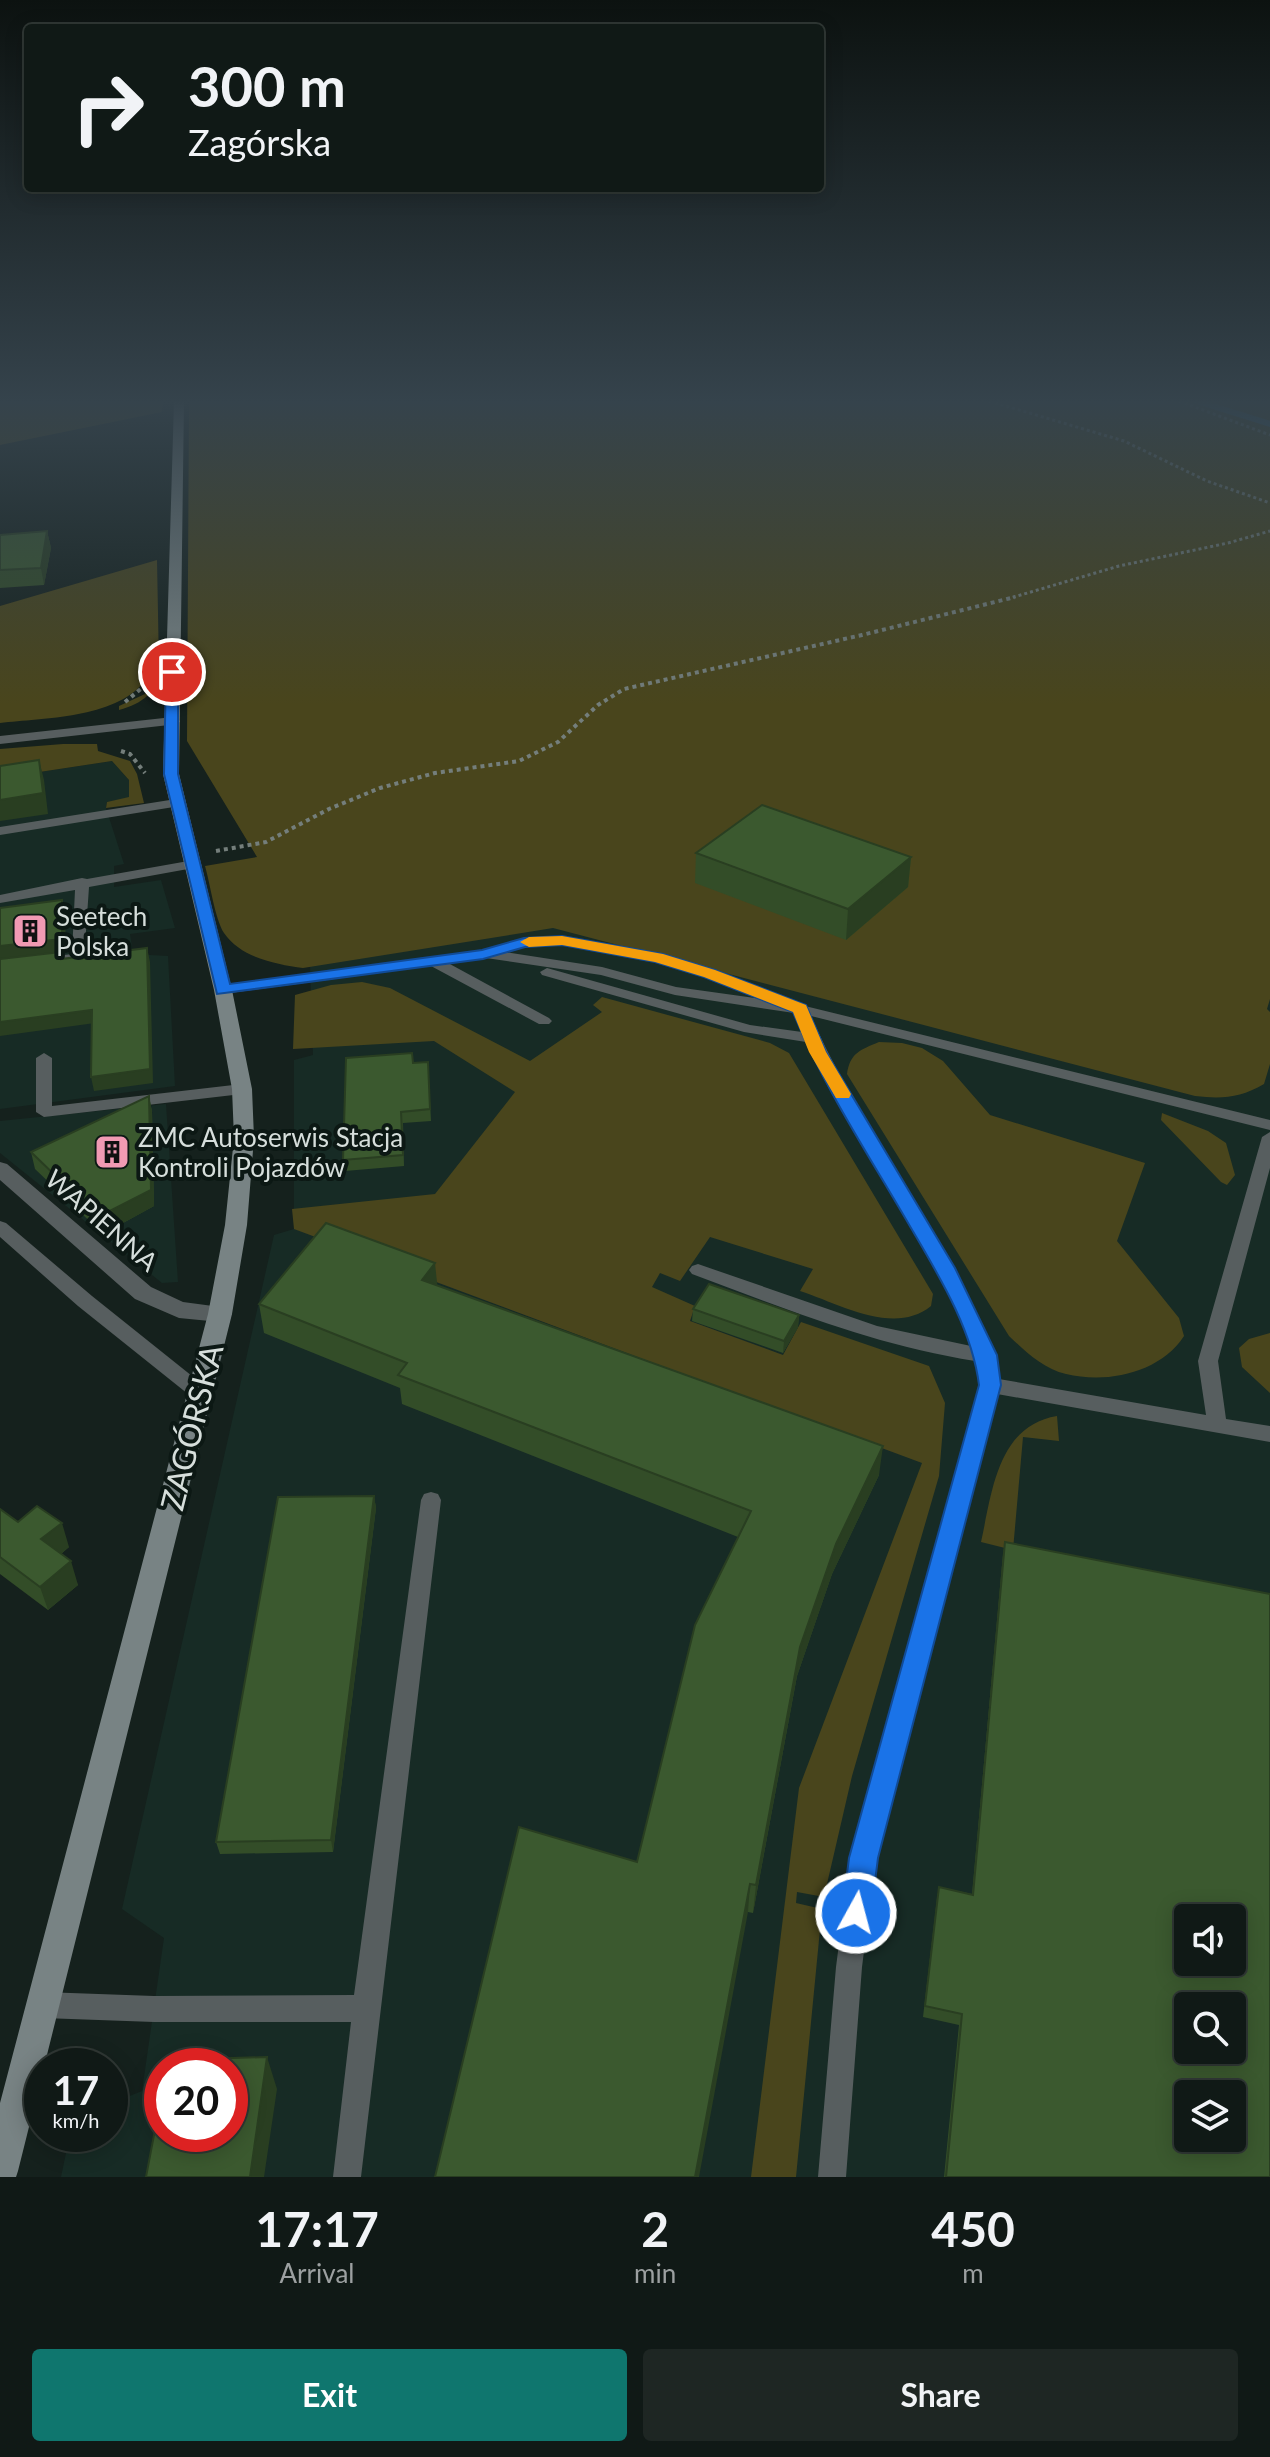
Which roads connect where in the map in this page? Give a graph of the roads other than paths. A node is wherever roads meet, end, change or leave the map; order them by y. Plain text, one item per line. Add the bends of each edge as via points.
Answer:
1 (176, 503) edge
2 (173, 721) junction
3 (0, 740) edge
4 (176, 803) junction
5 (0, 831) edge
6 (193, 860) junction
7 (82, 882) junction
8 (0, 899) edge
9 (483, 954) junction
10 (429, 960) junction
11 (0, 967) edge
12 (223, 990) junction
13 (800, 1009) junction
14 (544, 1021) dead end
15 (811, 1038) junction
16 (44, 1058) dead end
17 (242, 1089) junction
18 (1270, 1125) edge
19 (1270, 1137) edge
20 (0, 1169) edge
21 (0, 1227) edge
22 (698, 1270) dead end
23 (220, 1314) junction
24 (986, 1355) junction
25 (990, 1385) junction
26 (200, 1393) junction
27 (1217, 1425) junction
28 (1270, 1434) edge
29 (431, 1500) dead end
30 (43, 2005) junction
31 (366, 2008) junction
32 (0, 2171) edge
33 (347, 2177) edge
34 (832, 2177) edge

1 - 2 street, ZAGÓRSKA
2 - 3 street
2 - 4 street, ZAGÓRSKA
4 - 5 lane
4 - 6 street, ZAGÓRSKA
6 - 7 lane
6 - 12 street, ZAGÓRSKA
7 - 8 lane
7 - 11 lane via 79,957
9 - 10 lane
9 - 13 lane
9 - 13 lane via 524,942 589,945 710,973
9 - 15 lane via 749,1029
10 - 12 lane
10 - 14 lane
12 - 17 street, ZAGÓRSKA
13 - 15 lane
13 - 18 lane
15 - 24 lane via 944,1268
16 - 17 lane via 44,1112
17 - 23 street, ZAGÓRSKA via 244,1138 237,1210
19 - 27 lane via 1208,1361
20 - 23 street, WAPIENNA via 143,1293 179,1310
21 - 26 lane
22 - 24 lane via 893,1339
23 - 26 street, ZAGÓRSKA
24 - 25 lane
25 - 27 lane
25 - 34 lane via 863,1858
26 - 30 street, ZAGÓRSKA
27 - 28 lane
29 - 31 lane
30 - 31 lane
30 - 32 street, ZAGÓRSKA
31 - 33 lane

